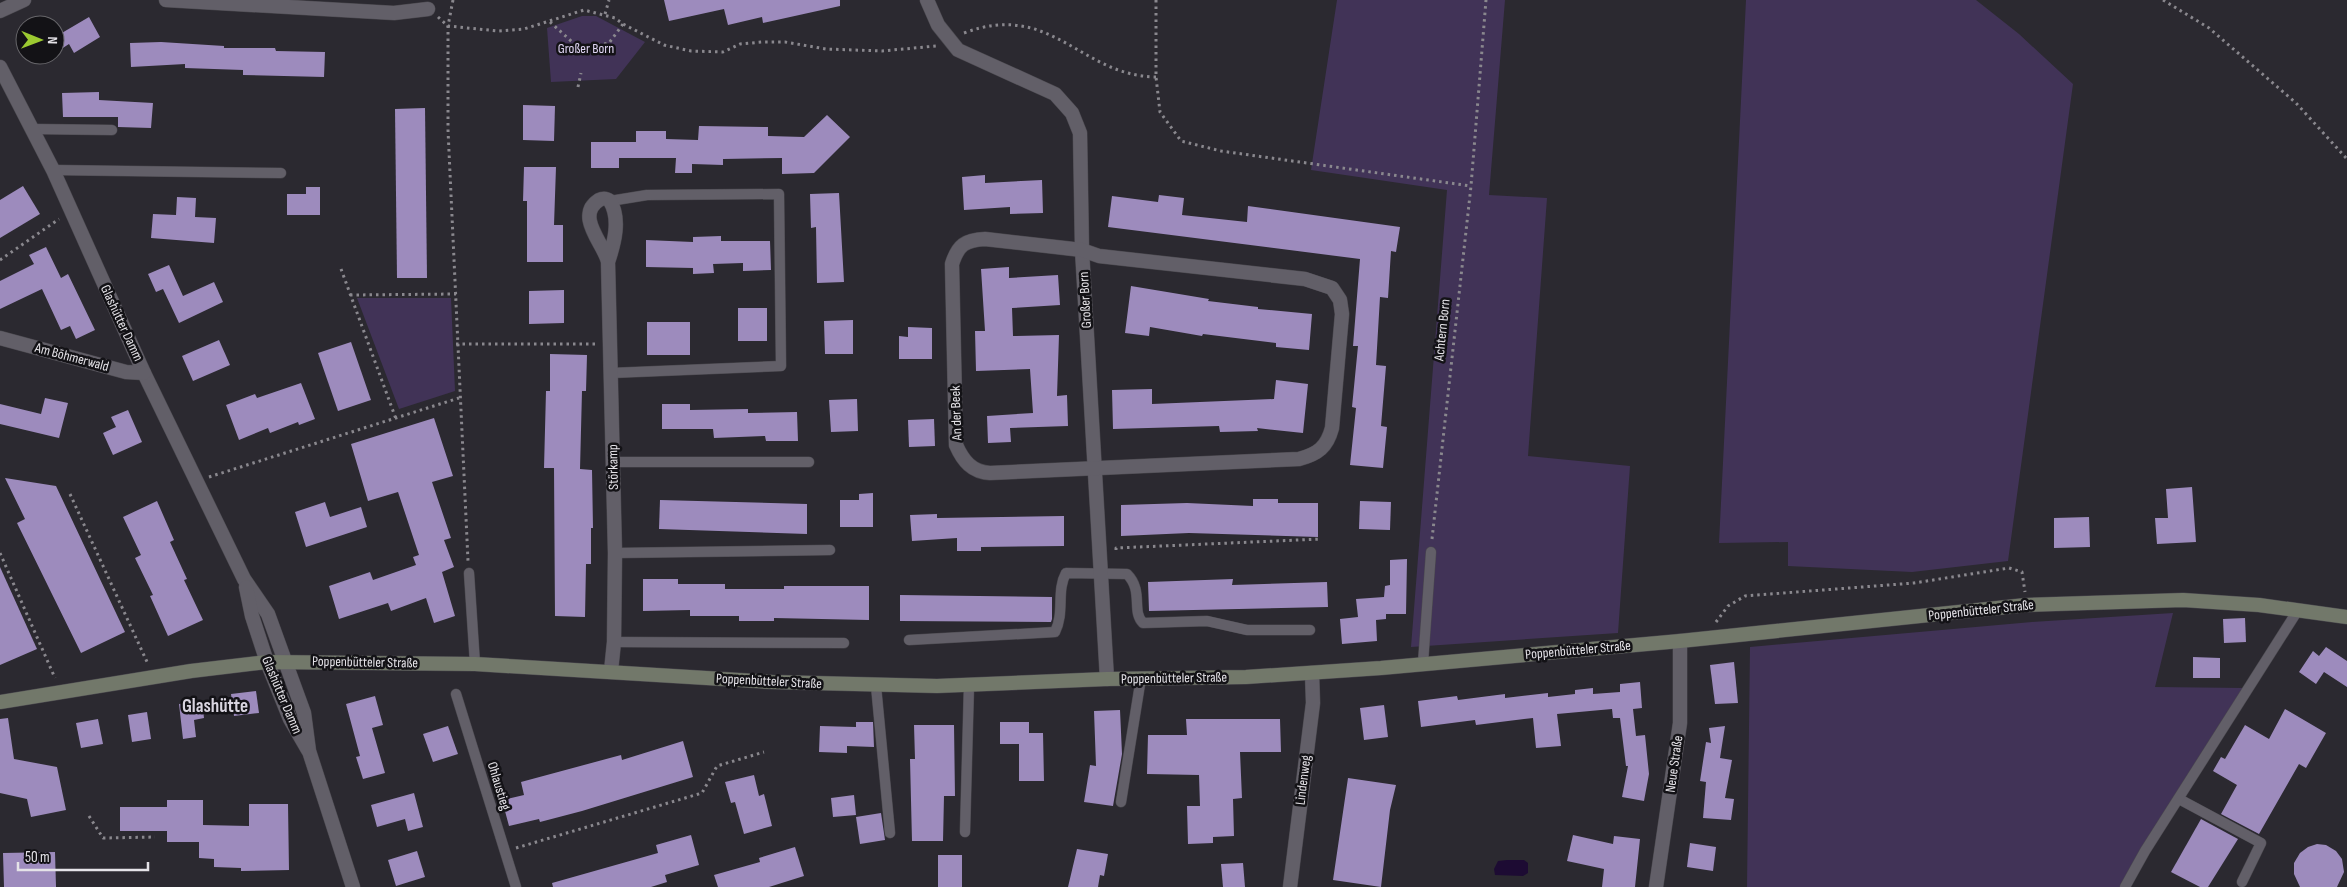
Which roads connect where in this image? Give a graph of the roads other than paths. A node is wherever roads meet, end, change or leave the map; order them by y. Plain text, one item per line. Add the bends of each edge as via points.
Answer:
1 (24, 0) edge
2 (166, 0) edge
3 (928, 0) edge
4 (248, 3) edge
5 (428, 9) road end
6 (0, 11) edge
7 (0, 67) edge
8 (32, 129) junction
9 (112, 130) dead end
10 (53, 170) junction
11 (280, 173) dead end
12 (610, 201) junction
13 (1082, 250) junction
14 (608, 262) junction
15 (0, 338) edge
16 (144, 373) junction
17 (611, 373) junction
18 (612, 462) junction
19 (808, 462) dead end
20 (1095, 469) junction
21 (830, 550) dead end
22 (1431, 552) road end
23 (615, 553) junction
24 (469, 573) road end
25 (1100, 573) junction
26 (244, 579) junction
27 (2298, 610) junction
28 (2347, 617) edge
29 (1310, 630) dead end
30 (909, 640) dead end
31 (1680, 641) junction
32 (614, 642) junction
33 (844, 642) dead end
34 (285, 661) junction
35 (267, 662) junction
36 (1423, 663) junction
37 (475, 664) junction
38 (611, 671) junction
39 (1312, 673) junction
40 (1141, 678) junction
41 (1107, 679) junction
42 (969, 685) junction
43 (876, 686) junction
44 (456, 694) dead end
45 (0, 702) edge
46 (309, 750) junction
47 (2179, 799) junction
48 (1121, 802) dead end
49 (965, 832) dead end
50 (890, 833) dead end
51 (2242, 882) dead end
52 (353, 887) edge
53 (516, 887) edge
54 (1290, 887) edge
55 (1656, 887) edge
56 (2125, 887) edge

1 - 6 street
2 - 4 street
3 - 13 street, Großer Born via 938,25 958,50 1037,84 1055,94 1072,112 1081,143
4 - 5 street via 394,13
7 - 8 street, Glashütter Damm
8 - 9 lane
8 - 10 street, Glashütter Damm
10 - 11 lane
10 - 16 street, Glashütter Damm
12 - 14 street, Störkamp via 615,213 615,242
12 - 14 street, Störkamp via 598,201 590,216 591,229
12 - 17 lane via 647,195 779,194 781,347 781,366
13 - 20 street, Großer Born
13 - 20 street, An der Beek via 985,239 970,240 959,247 952,264 956,445 970,467 984,473
13 - 20 street, An der Beek via 1099,256 1305,279 1332,288 1341,307 1332,428 1327,441 1316,453 1299,458
14 - 17 street, Störkamp
15 - 16 street, Am Böhmerwald via 126,372
16 - 26 street, Glashütter Damm
17 - 18 street, Störkamp
18 - 19 lane
18 - 23 street, Störkamp
20 - 25 street, Großer Born
21 - 23 lane
22 - 36 lane
23 - 32 street, Störkamp
24 - 37 lane
25 - 29 lane via 1126,574 1134,582 1138,618 1143,622 1207,621 1247,630
25 - 30 lane via 1066,573 1061,582 1060,621 1055,632
25 - 41 street, Großer Born
26 - 34 street, Glashütter Damm via 268,614
26 - 35 street, Glashütter Damm
27 - 28 main road, Poppenbütteler Straße
27 - 31 main road, Poppenbütteler Straße via 2182,600 2026,605
27 - 47 lane
31 - 36 main road, Poppenbütteler Straße
31 - 55 street, Neue Straße via 1680,723
32 - 33 lane
32 - 38 street, Störkamp
34 - 35 main road, Poppenbütteler Straße
34 - 37 main road, Poppenbütteler Straße
34 - 46 street, Glashütter Damm via 304,713
35 - 45 main road, Poppenbütteler Straße
35 - 46 street, Glashütter Damm via 297,733
36 - 39 main road, Poppenbütteler Straße
37 - 38 main road, Poppenbütteler Straße
38 - 43 main road, Poppenbütteler Straße
39 - 40 main road, Poppenbütteler Straße
39 - 54 street, Lindenweg via 1313,703
40 - 41 main road, Poppenbütteler Straße
40 - 48 lane
41 - 42 main road, Poppenbütteler Straße
42 - 43 main road, Poppenbütteler Straße
42 - 49 lane
43 - 50 lane
44 - 53 lane, Ohlaustieg
46 - 52 street, Glashütter Damm
47 - 51 lane via 2261,843
47 - 56 lane

